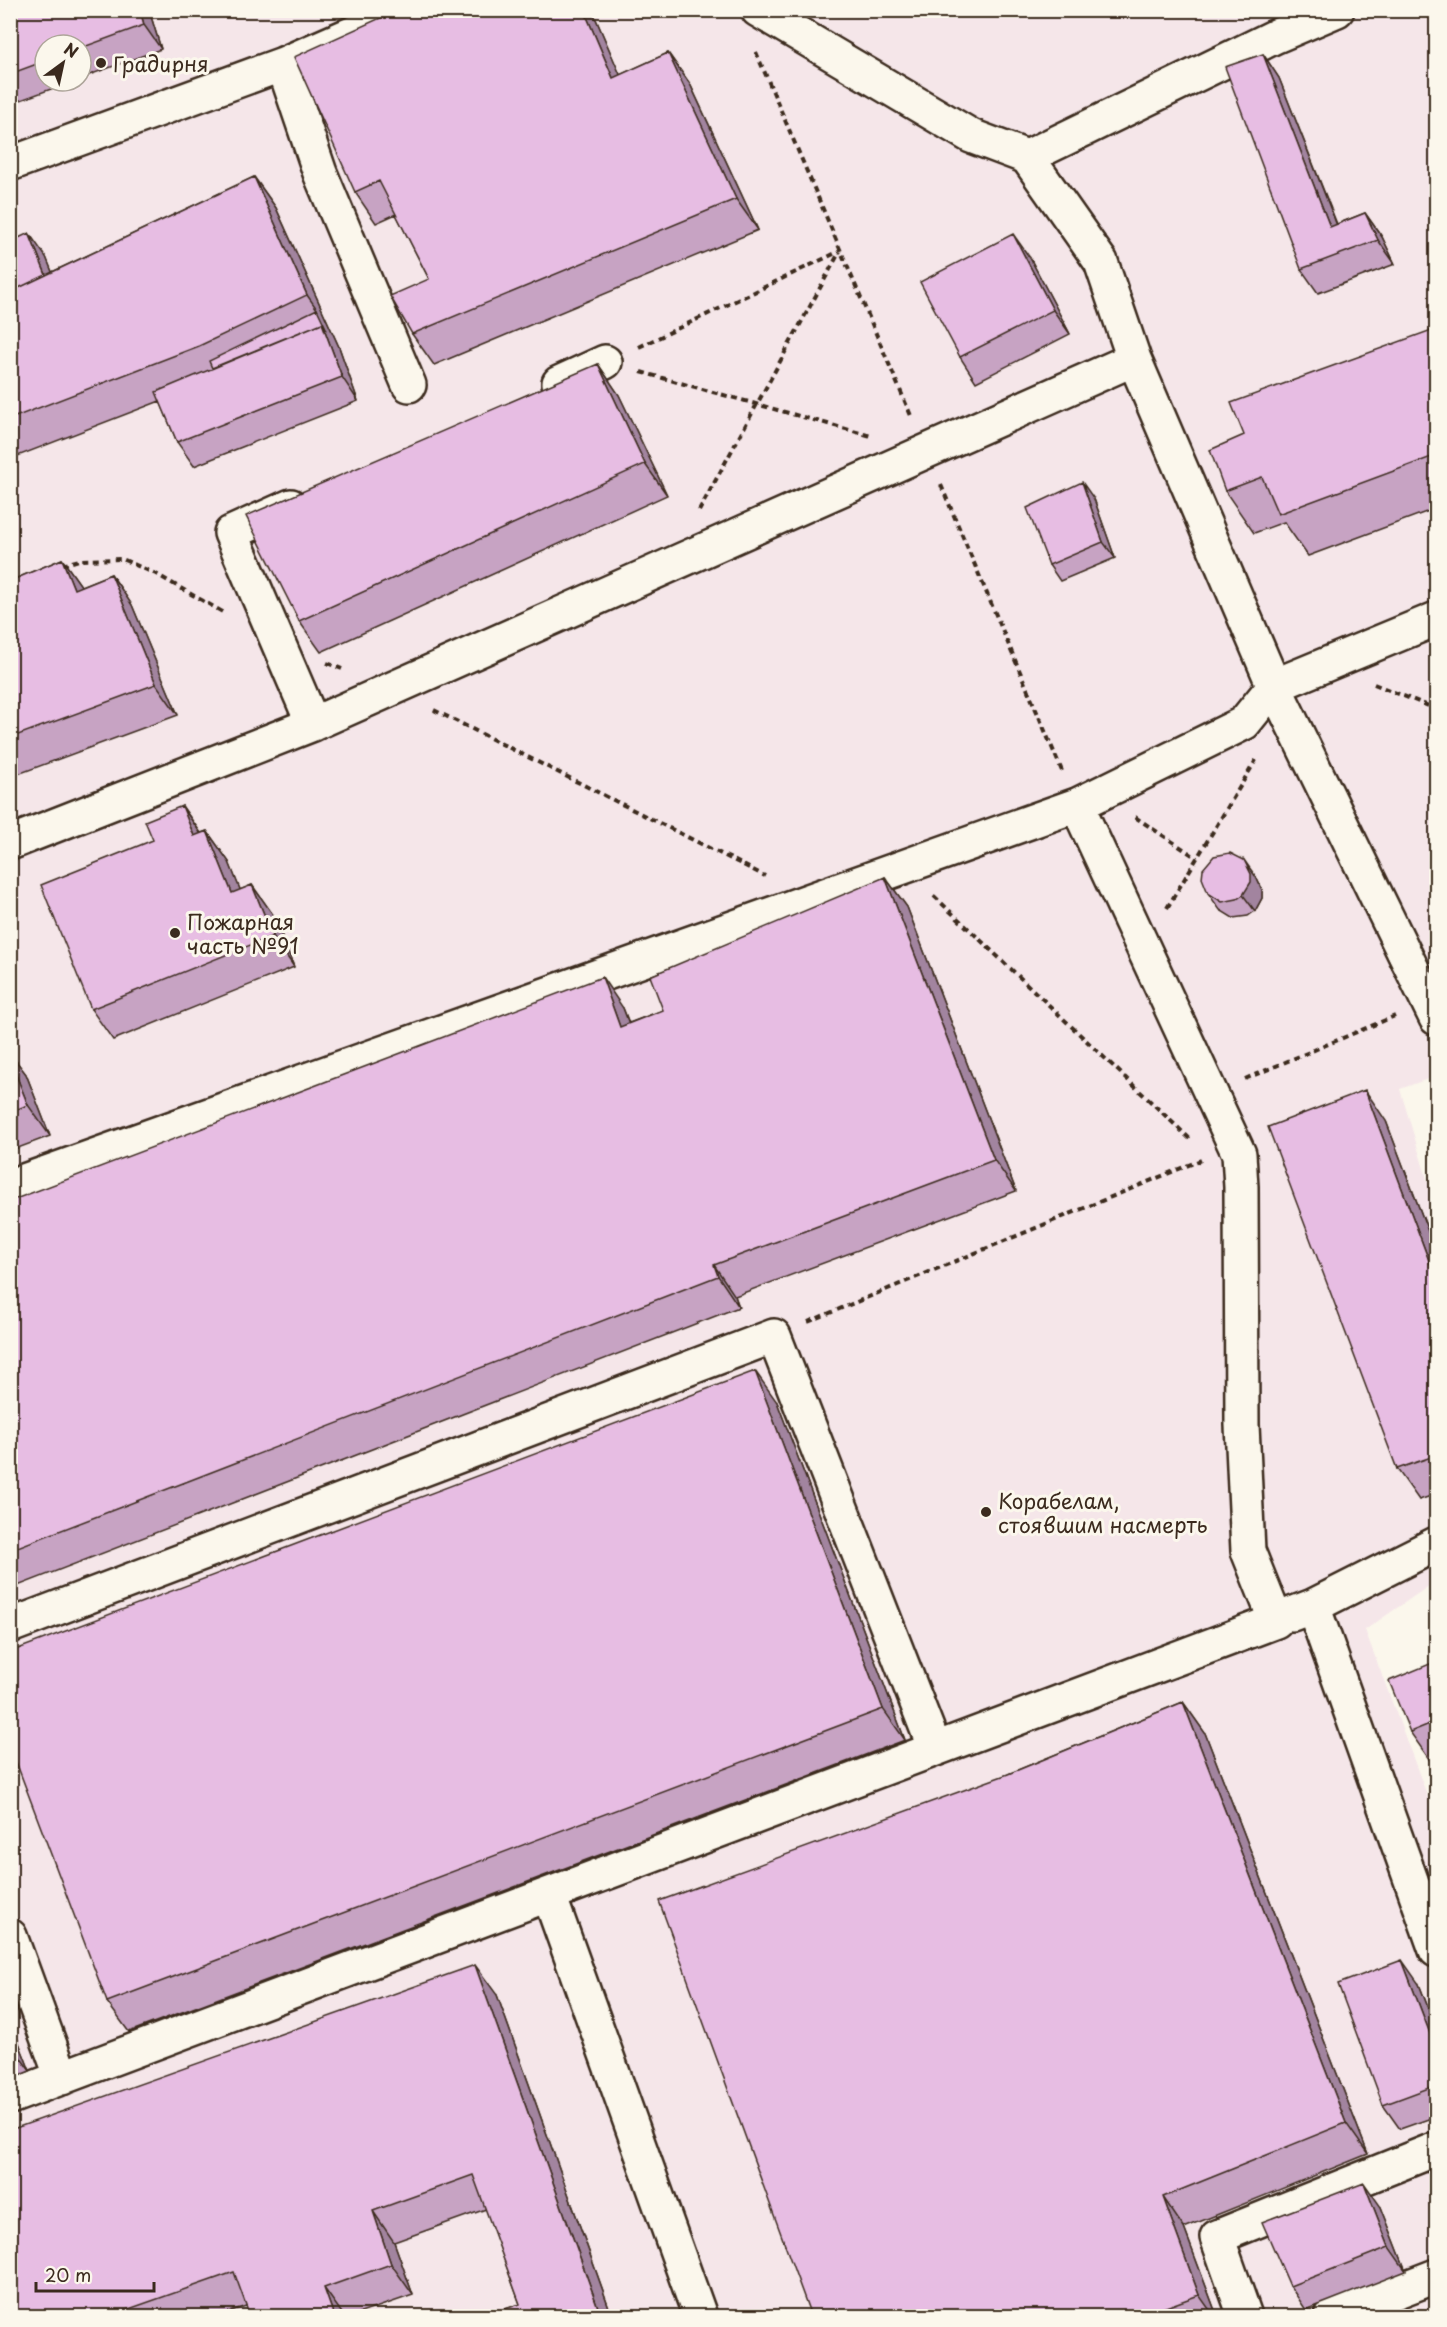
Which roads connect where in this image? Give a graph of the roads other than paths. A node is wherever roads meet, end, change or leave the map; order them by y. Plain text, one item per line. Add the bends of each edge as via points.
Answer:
1 (406, 10) edge
2 (758, 10) edge
3 (1336, 10) edge
4 (283, 64) junction
5 (1028, 157) junction
6 (10, 164) edge
7 (1134, 359) junction
8 (605, 362) road end
9 (409, 385) dead end
10 (530, 396) edge
11 (317, 494) edge
12 (1437, 619) edge
13 (1280, 699) junction
14 (313, 724) junction
15 (1088, 800) junction
16 (10, 843) edge
17 (1433, 1010) edge
18 (10, 1186) edge
19 (1437, 1544) edge
20 (1313, 1606) junction
21 (1276, 1621) junction
22 (10, 1626) edge
23 (935, 1749) junction
24 (549, 1894) junction
25 (10, 1936) edge
26 (1437, 1950) edge
27 (62, 2078) junction
28 (10, 2097) edge
29 (1437, 2149) edge
30 (1437, 2276) edge
31 (700, 2316) edge
32 (1245, 2316) edge
33 (1332, 2316) edge

1 - 4 lane
2 - 5 lane via 971,136
3 - 5 lane
4 - 6 lane
4 - 9 lane via 320,173
5 - 7 lane via 1101,262
7 - 13 lane
7 - 14 lane
8 - 10 lane
11 - 14 lane via 231,533
12 - 13 lane via 1326,665
13 - 15 lane via 1244,723
13 - 17 lane
14 - 16 lane
15 - 18 lane
15 - 21 lane via 1143,947 1239,1154 1242,1425 1248,1551
19 - 20 lane
20 - 21 lane
20 - 26 lane
21 - 23 lane
22 - 23 lane via 774,1336
23 - 24 lane
24 - 27 lane
24 - 31 lane
25 - 27 lane
27 - 28 lane
29 - 32 lane via 1217,2237
30 - 33 lane

